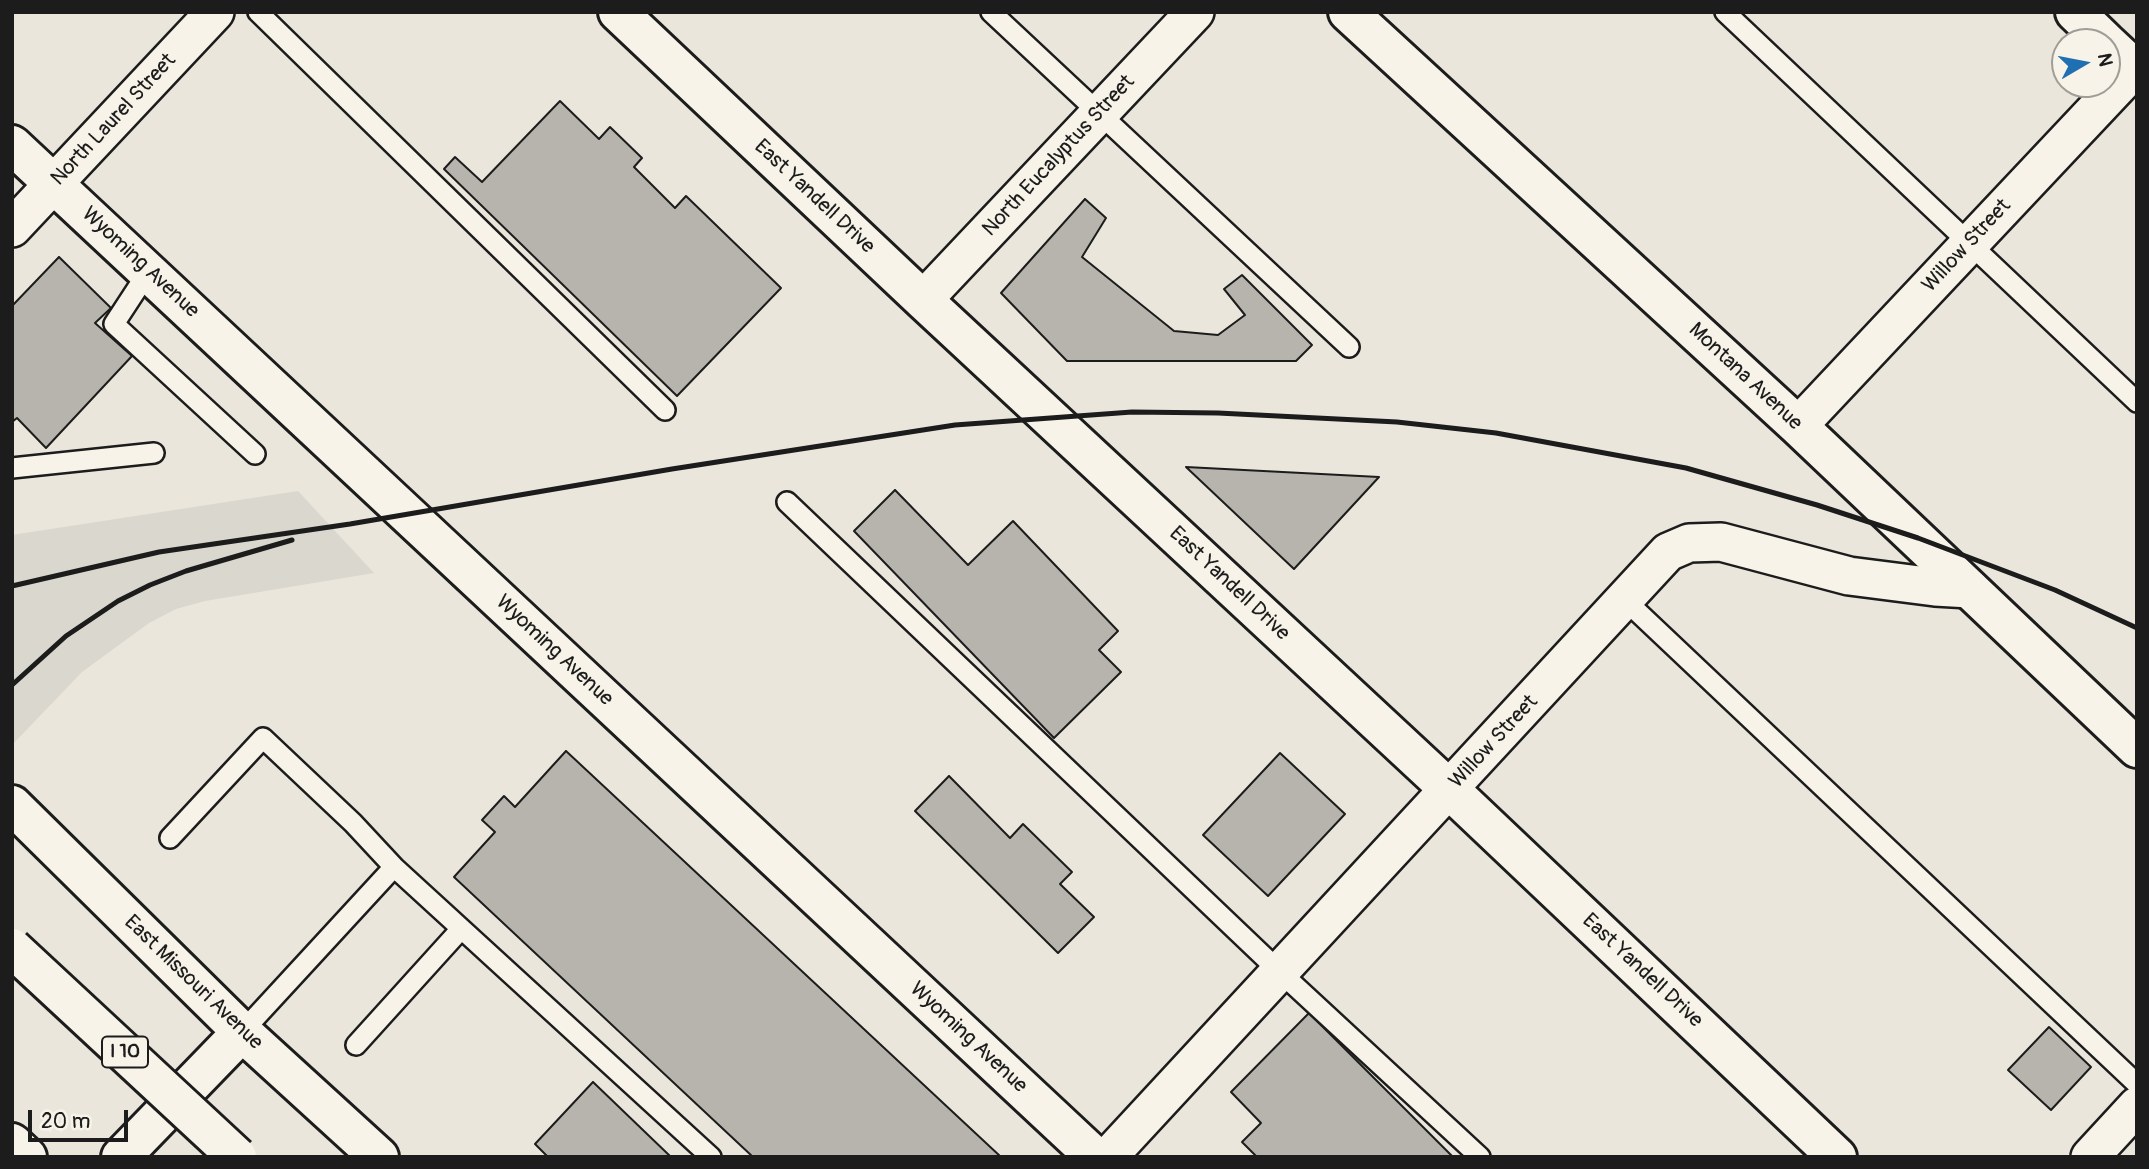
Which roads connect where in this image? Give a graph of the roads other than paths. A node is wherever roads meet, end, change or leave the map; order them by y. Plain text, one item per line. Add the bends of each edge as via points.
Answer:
1 (215, 12) edge
2 (258, 12) edge
3 (618, 12) edge
4 (991, 12) edge
5 (1195, 12) edge
6 (1348, 12) edge
7 (1725, 12) edge
8 (2075, 12) edge
9 (2124, 58) edge
10 (1100, 113) junction
11 (12, 145) edge
12 (54, 184) junction
13 (12, 228) edge
14 (1970, 243) junction
15 (148, 272) junction
16 (923, 300) junction
17 (1349, 347) dead end
18 (2137, 402) edge
19 (665, 410) dead end
20 (1797, 426) junction
21 (154, 453) dead end
22 (255, 454) dead end
23 (12, 468) edge
24 (788, 502) dead end
25 (1970, 589) junction
26 (1625, 600) junction
27 (2137, 748) edge
28 (1450, 790) junction
29 (12, 805) edge
30 (170, 838) dead end
31 (394, 867) junction
32 (461, 929) junction
33 (12, 948) edge
34 (1280, 972) junction
35 (242, 1032) junction
36 (356, 1045) dead end
37 (2137, 1084) edge
38 (2137, 1106) edge
39 (12, 1143) edge
40 (27, 1157) edge
41 (121, 1157) edge
42 (237, 1157) edge
43 (379, 1157) edge
44 (710, 1157) edge
45 (1095, 1157) edge
46 (1108, 1157) edge
47 (1480, 1157) edge
48 (1838, 1157) edge
49 (2090, 1157) edge

1 - 12 street, North Laurel Street
2 - 19 lane
3 - 16 main road, East Yandell Drive
4 - 10 lane
5 - 10 street, North Eucalyptus Street
6 - 20 main road, Montana Avenue
7 - 14 lane
8 - 9 main road
9 - 14 street, Willow Street
10 - 16 street, North Eucalyptus Street
10 - 17 lane
11 - 12 main road, Wyoming Avenue
12 - 13 street, North Laurel Street
12 - 15 main road, Wyoming Avenue
14 - 18 lane
14 - 20 street, Willow Street
15 - 22 lane via 114,324
15 - 45 main road, Wyoming Avenue
16 - 28 main road, East Yandell Drive
20 - 25 main road, Montana Avenue
21 - 23 lane
24 - 34 lane
25 - 26 street, Willow Street via 1849,576 1721,542 1699,541 1668,552
25 - 27 main road, Montana Avenue
26 - 28 street, Willow Street
26 - 37 lane
28 - 34 street, Willow Street
28 - 48 main road, East Yandell Drive
29 - 35 main road, East Missouri Avenue
30 - 31 lane via 263,738
31 - 32 lane
31 - 35 lane
32 - 36 lane
32 - 44 lane
33 - 42 main road, I 10, bridge
34 - 46 street, Willow Street
34 - 47 lane
35 - 41 main road
35 - 43 main road, East Missouri Avenue
38 - 49 street
39 - 40 main road

